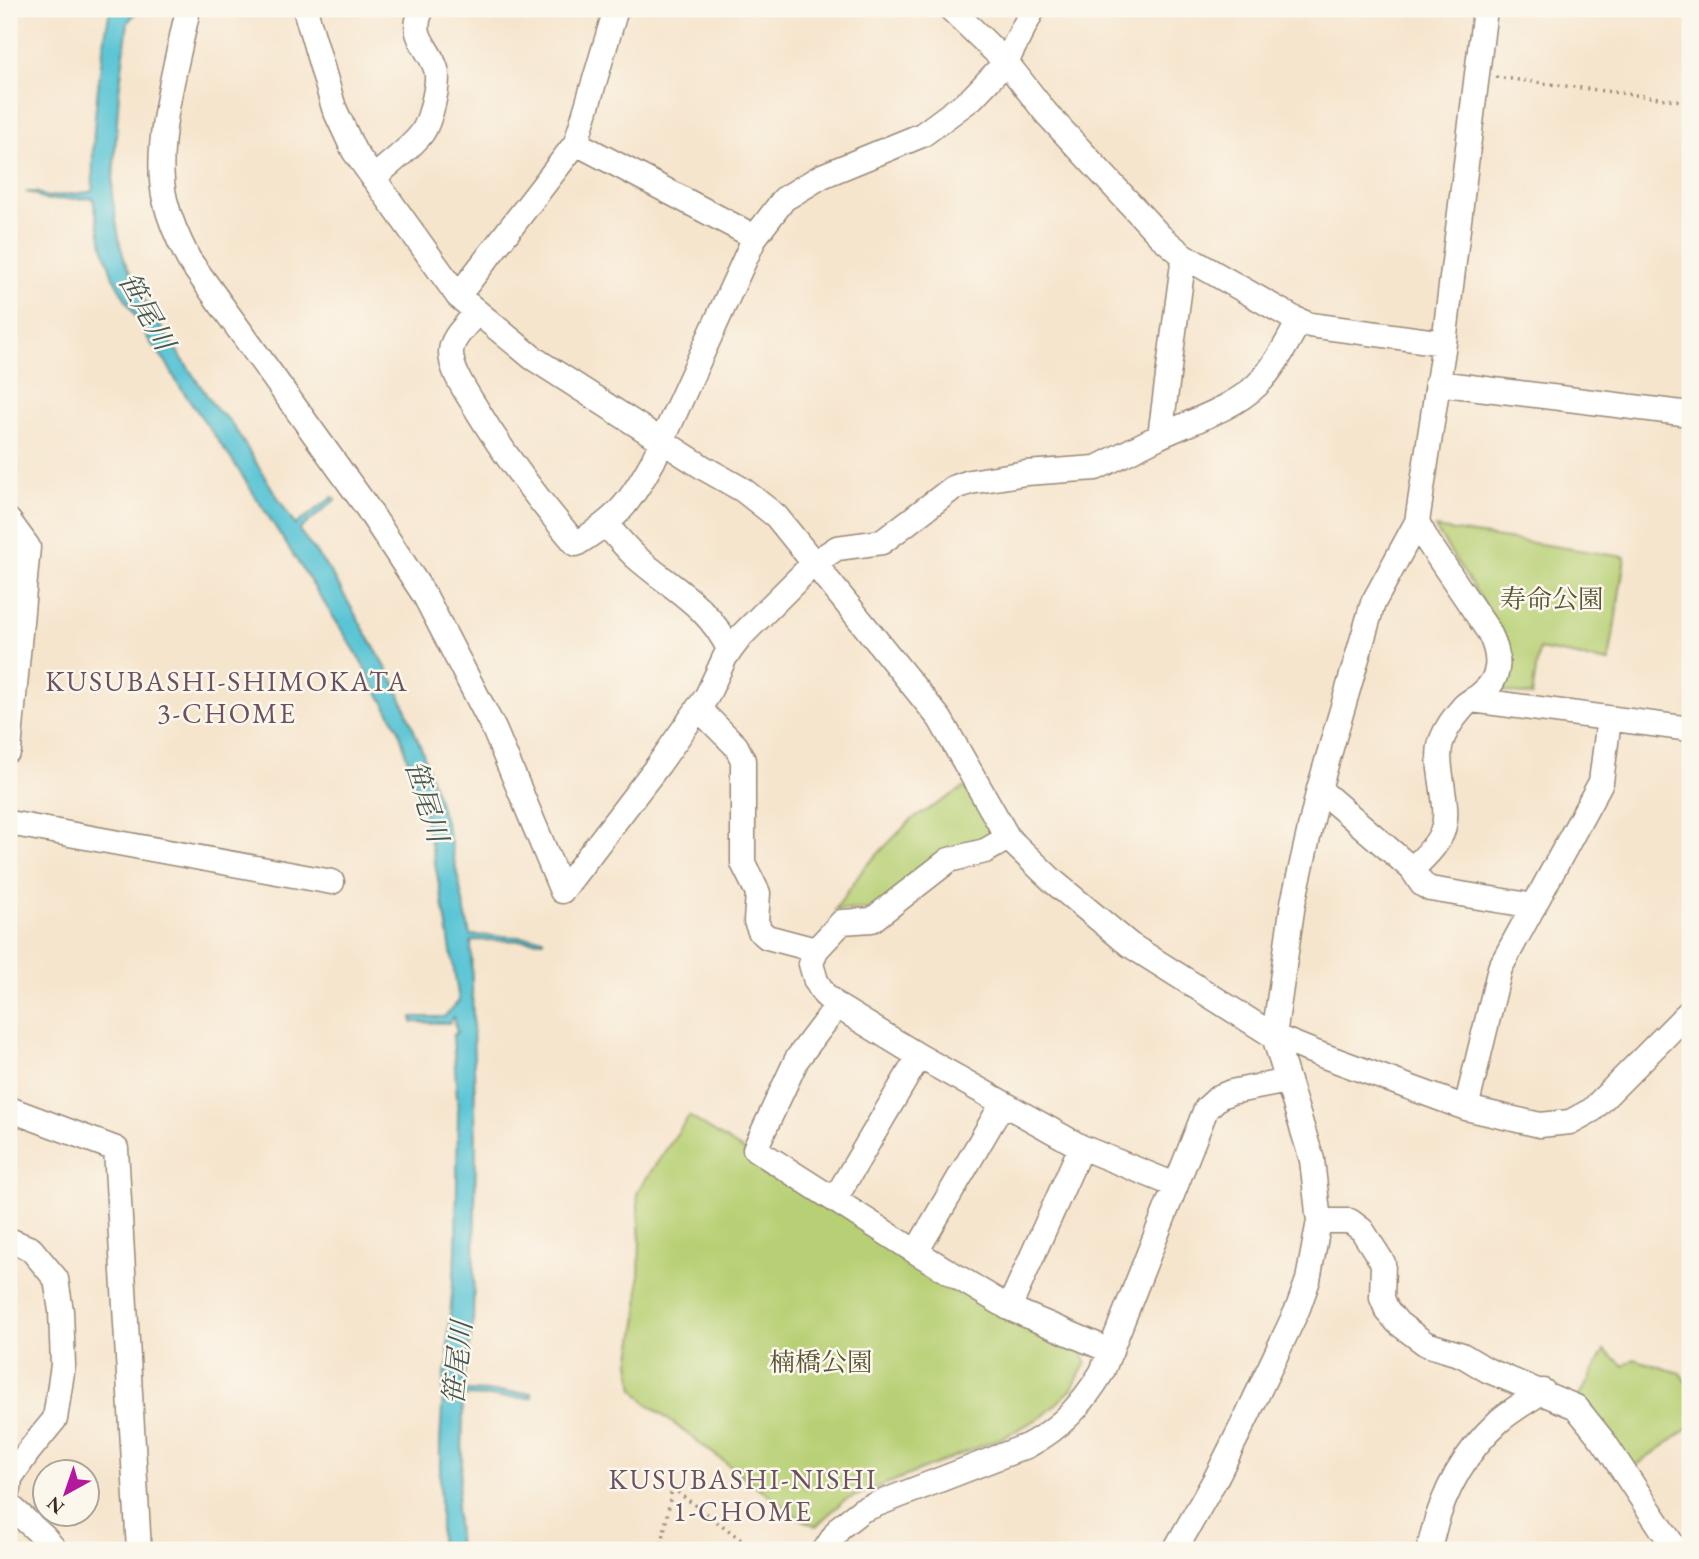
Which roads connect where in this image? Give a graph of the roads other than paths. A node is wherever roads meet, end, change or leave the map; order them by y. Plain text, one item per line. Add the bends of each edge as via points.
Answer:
1 (188, 9) edge
2 (305, 9) edge
3 (422, 9) edge
4 (616, 9) edge
5 (951, 9) edge
6 (1033, 9) edge
7 (1485, 9) edge
8 (1006, 62) junction
9 (576, 143) junction
10 (373, 178) junction
11 (755, 237) junction
12 (1184, 256) junction
13 (458, 296) junction
14 (477, 312) junction
15 (1299, 321) junction
16 (1444, 343) junction
17 (1437, 383) junction
18 (1690, 414) edge
19 (1160, 436) junction
20 (661, 440) junction
21 (9, 521) edge
22 (1417, 522) junction
23 (606, 525) junction
24 (814, 563) junction
25 (730, 651) junction
26 (1472, 700) junction
27 (698, 708) junction
28 (1609, 719) junction
29 (1690, 729) edge
30 (9, 750) edge
31 (1319, 789) junction
32 (9, 823) edge
33 (1008, 838) junction
34 (1412, 869) junction
35 (332, 882) dead end
36 (1534, 906) junction
37 (816, 950) junction
38 (837, 1006) junction
39 (1690, 1011) edge
40 (1275, 1036) junction
41 (919, 1056) junction
42 (1288, 1081) junction
43 (1003, 1103) junction
44 (1466, 1108) junction
45 (9, 1109) edge
46 (1081, 1147) junction
47 (1175, 1185) junction
48 (835, 1199) junction
49 (1319, 1221) junction
50 (9, 1240) edge
51 (916, 1252) junction
52 (1009, 1308) junction
53 (1111, 1351) junction
54 (1543, 1391) junction
55 (18, 1450) edge
56 (9, 1489) edge
57 (9, 1505) edge
58 (55, 1550) edge
59 (139, 1550) edge
60 (825, 1550) edge
61 (1175, 1550) edge
62 (1429, 1550) edge
63 (1676, 1550) edge

1 - 27 street via 166,119 162,170 165,200 177,236 189,260 425,596 494,727 562,891
2 - 10 street via 334,108
3 - 10 street via 417,29 436,68 438,84 423,132
4 - 9 street
5 - 8 street
6 - 8 street
7 - 16 street
8 - 11 street via 972,98 922,135 822,176 784,199
8 - 12 street via 1046,113
9 - 11 street
9 - 13 street
10 - 13 street
11 - 20 street
12 - 15 street
12 - 19 street
13 - 14 street
14 - 20 street via 533,358
14 - 23 street via 451,351 458,379 497,444 576,544
15 - 16 street
15 - 19 street via 1257,385 1237,401
16 - 17 street
17 - 18 street
17 - 22 street
19 - 24 street via 1096,468 1026,472 953,488 882,542 837,548
20 - 23 street via 635,494
20 - 24 street via 776,516
21 - 30 street via 28,547
22 - 26 street via 1495,644 1499,662 1490,686
22 - 31 street via 1373,603
23 - 25 street via 635,556 706,614
24 - 25 street
24 - 33 street via 940,719
25 - 27 street
26 - 28 street
26 - 34 street via 1453,719 1438,754 1447,820 1443,835
27 - 37 street via 736,746 743,760 743,863 758,893 760,931
28 - 29 street
28 - 36 street via 1601,782
31 - 34 street
31 - 40 street via 1293,903
32 - 35 street
33 - 37 street via 985,851 949,860 872,920 842,922
33 - 40 street via 1130,945
34 - 36 street via 1430,889
36 - 44 street via 1500,968
37 - 38 street via 811,964 816,981
38 - 41 street
38 - 48 street via 797,1059 755,1149
39 - 44 street via 1592,1110 1570,1122 1540,1125
40 - 42 street
40 - 44 street
41 - 43 street
41 - 48 street
42 - 47 street via 1219,1097 1206,1109
42 - 49 street via 1312,1160
43 - 46 street
43 - 51 street
45 - 59 street via 116,1149
46 - 47 street
46 - 52 street
47 - 53 street
48 - 51 street
49 - 54 street via 1350,1222 1362,1230 1383,1263 1382,1298 1398,1323 1426,1344
49 - 61 street via 1298,1308 1216,1478
50 - 55 street via 31,1249 56,1279 61,1311 63,1365 55,1419
51 - 52 street
52 - 53 street
53 - 60 street via 1079,1407 1047,1436 862,1510 841,1527
54 - 62 street via 1499,1421 1471,1450 1450,1483
54 - 63 street via 1585,1416
55 - 56 street
57 - 58 street

